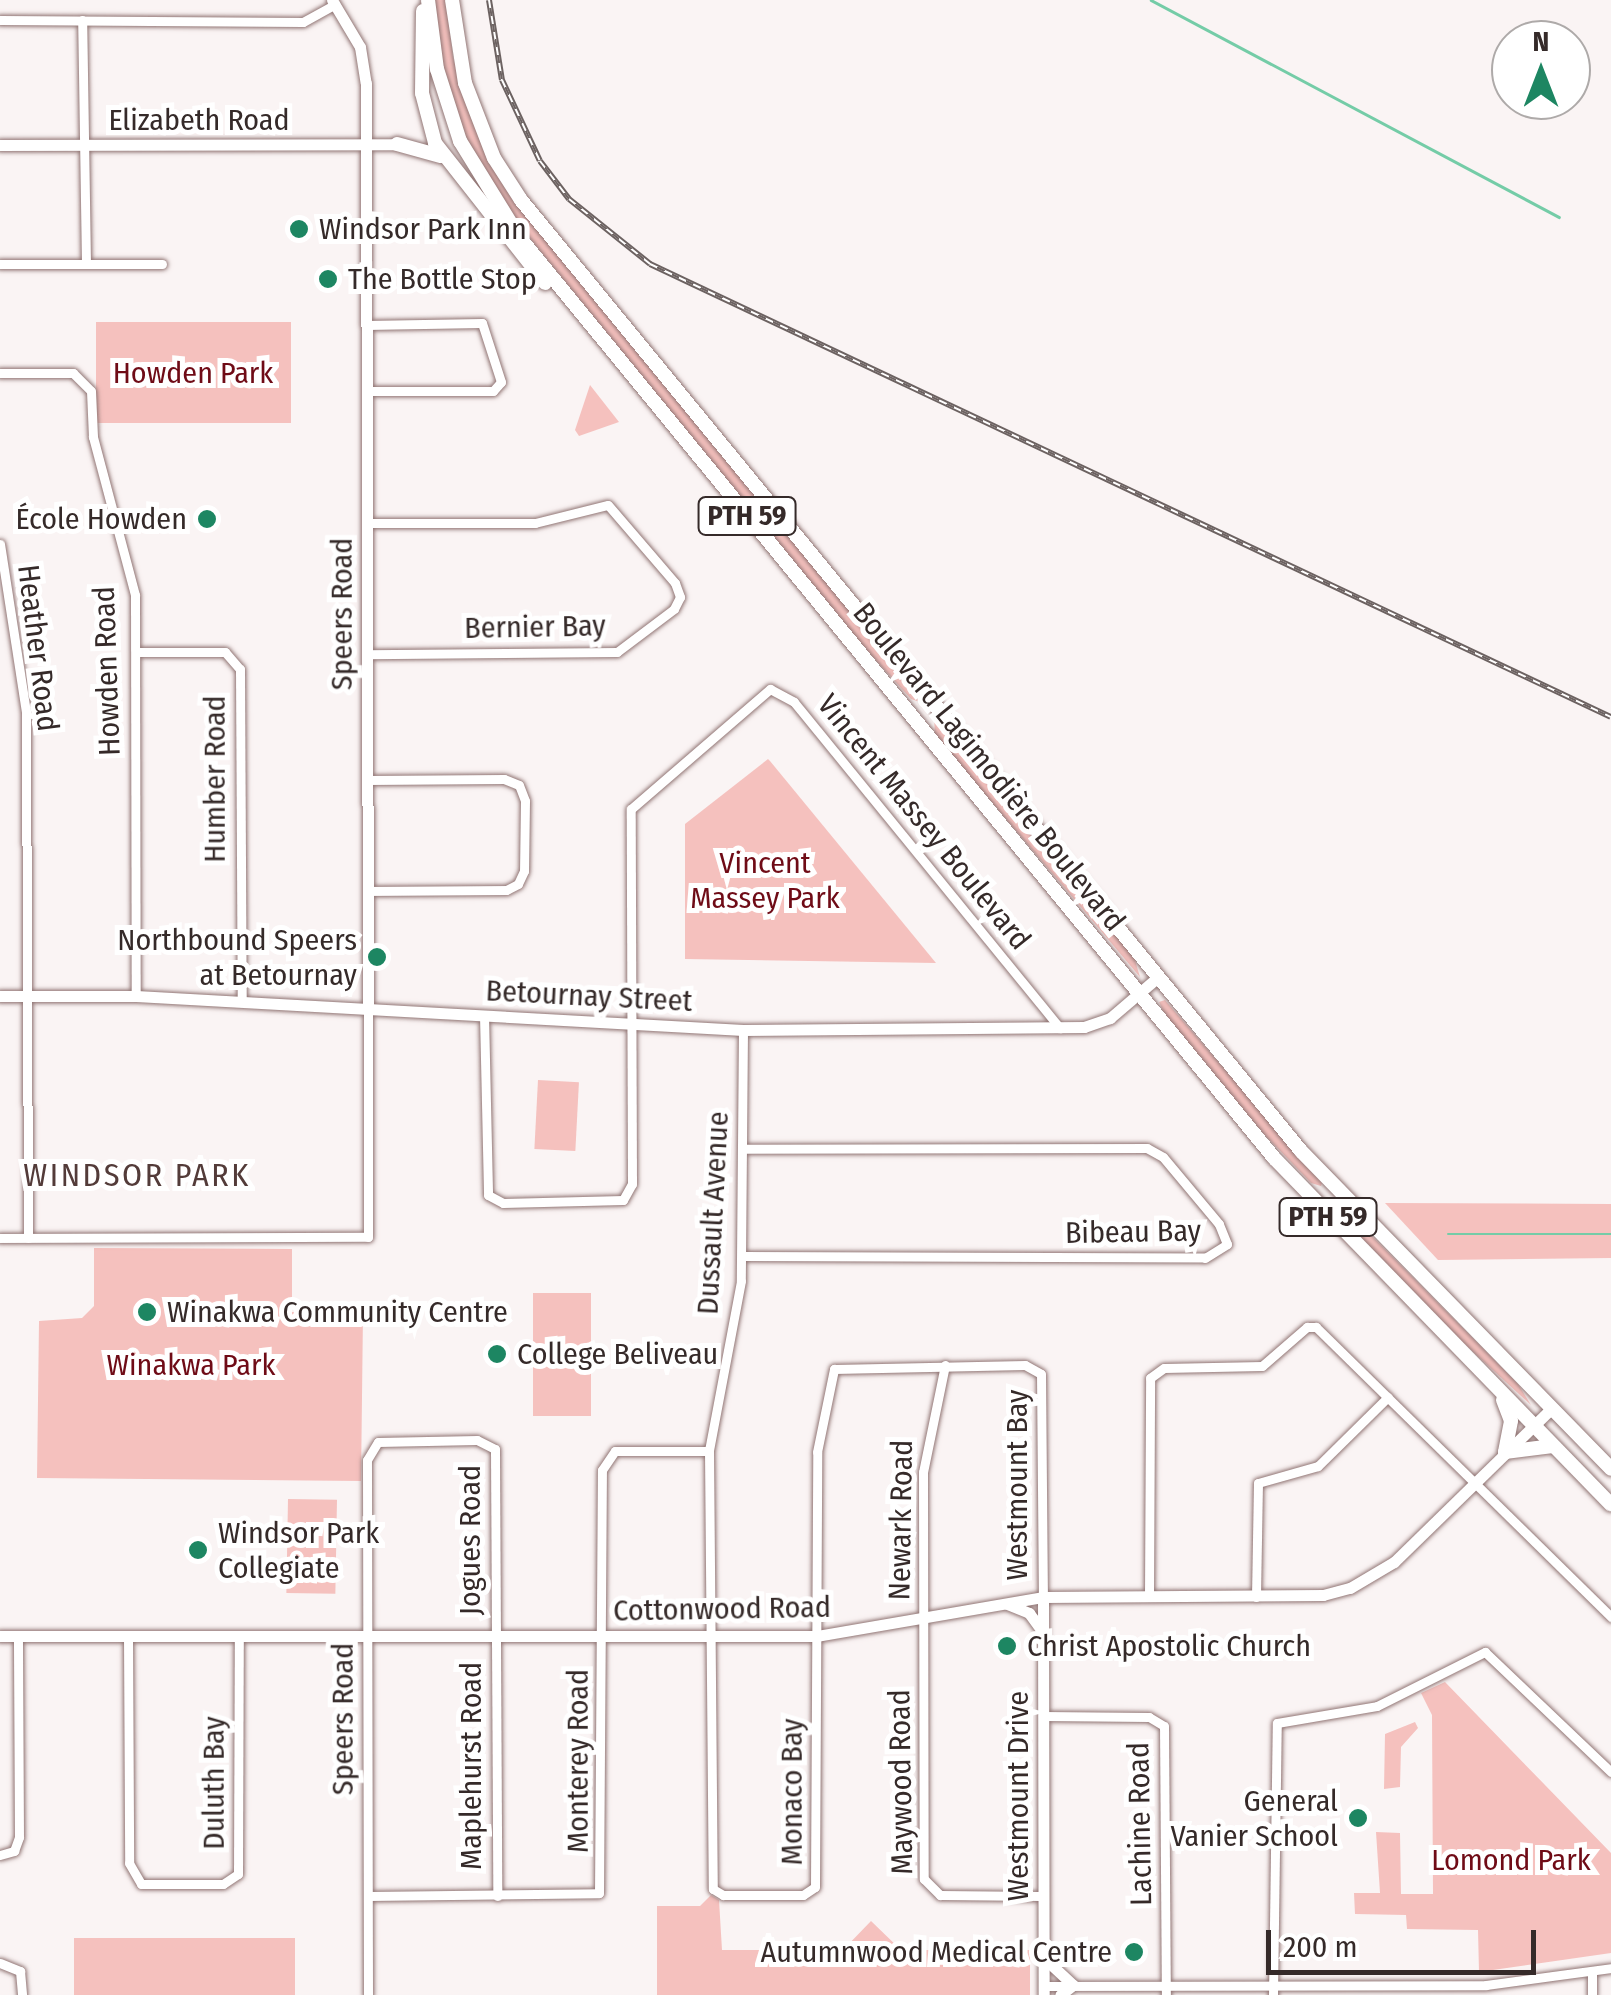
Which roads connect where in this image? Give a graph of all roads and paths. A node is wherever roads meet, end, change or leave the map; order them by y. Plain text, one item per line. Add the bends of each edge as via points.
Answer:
1 (426, 0) edge
2 (452, 0) edge
3 (334, 2) edge
4 (0, 20) edge
5 (82, 20) junction
6 (425, 114) junction
7 (0, 144) edge
8 (82, 144) junction
9 (366, 144) junction
10 (397, 144) junction
11 (444, 160) junction
12 (0, 264) edge
13 (86, 264) junction
14 (162, 264) dead end
15 (577, 309) junction
16 (366, 325) junction
17 (0, 374) edge
18 (367, 392) junction
19 (367, 523) junction
20 (0, 544) edge
21 (136, 652) junction
22 (368, 654) junction
23 (936, 708) junction
24 (917, 723) junction
25 (367, 780) junction
26 (368, 890) junction
27 (1158, 977) junction
28 (1139, 994) junction
29 (0, 996) edge
30 (27, 996) junction
31 (136, 996) junction
32 (242, 1002) junction
33 (368, 1009) junction
34 (484, 1016) junction
35 (632, 1024) junction
36 (1060, 1028) junction
37 (743, 1030) junction
38 (744, 1148) junction
39 (0, 1238) edge
40 (28, 1238) junction
41 (742, 1256) junction
42 (944, 1365) junction
43 (1502, 1395) junction
44 (1388, 1397) junction
45 (1551, 1409) junction
46 (1532, 1426) junction
47 (373, 1444) joint
48 (1553, 1446) junction
49 (710, 1451) junction
50 (1505, 1452) junction
51 (1611, 1470) edge
52 (1473, 1482) junction
53 (1611, 1504) edge
54 (1148, 1596) junction
55 (1043, 1597) junction
56 (1256, 1597) junction
57 (1007, 1604) junction
58 (1611, 1617) edge
59 (924, 1619) junction
60 (1043, 1634) junction
61 (0, 1636) edge
62 (18, 1636) junction
63 (128, 1636) junction
64 (367, 1636) junction
65 (817, 1636) junction
66 (239, 1637) junction
67 (496, 1637) junction
68 (603, 1637) junction
69 (710, 1637) junction
70 (1042, 1716) junction
71 (1611, 1772) edge
72 (0, 1855) edge
73 (368, 1896) junction
74 (496, 1896) junction
75 (1041, 1896) junction
76 (1044, 1957) junction
77 (0, 1963) edge
78 (1611, 1968) edge
79 (1592, 1971) junction
80 (1073, 1986) junction
81 (1044, 1990) edge
82 (1166, 1990) edge
83 (1273, 1990) edge
84 (1379, 1990) edge
85 (1486, 1990) edge
86 (22, 1995) edge
87 (368, 1995) edge
88 (1060, 1995) edge
89 (1592, 1995) edge

1 - 6 main road
1 - 15 main road, Boulevard Lagimodière Boulevard / PTH 59 via 445,100 474,171
2 - 23 main road, Boulevard Lagimodière Boulevard / PTH 59 via 465,83 514,190
3 - 5 street via 303,22
3 - 9 street, Speers Road via 360,47
4 - 5 street
5 - 8 street
6 - 10 main road via 419,133
6 - 11 main road
7 - 8 street, Elizabeth Road
8 - 9 street, Elizabeth Road
8 - 13 street
9 - 10 street, Elizabeth Road
9 - 16 street, Speers Road
10 - 11 main road via 432,150
11 - 15 main road via 540,277
12 - 13 street
13 - 14 street
15 - 24 main road, Boulevard Lagimodière Boulevard / PTH 59
16 - 18 street, Speers Road
16 - 18 street via 482,323 501,382 492,391
17 - 21 street, Howden Road via 85,378 93,437 135,595
18 - 19 street, Speers Road
19 - 22 street, Speers Road
19 - 22 street, Bernier Bay via 535,522 608,506 676,583 680,597 674,609 617,652
20 - 30 street, Heather Road via 25,697
21 - 31 street, Howden Road
21 - 32 street, Humber Road via 225,652 240,669
22 - 25 street, Speers Road
23 - 24 main road
23 - 27 main road, Boulevard Lagimodière Boulevard / PTH 59
24 - 28 main road, Boulevard Lagimodière Boulevard / PTH 59
25 - 26 street, Speers Road
25 - 26 street via 504,780 520,786 525,802 518,884 506,890
26 - 33 street, Speers Road
27 - 28 street, Betournay Street
27 - 45 main road, Boulevard Lagimodière Boulevard / PTH 59 via 1350,1206
28 - 36 street, Betournay Street via 1101,1024
28 - 43 main road, Boulevard Lagimodière Boulevard / PTH 59 via 1326,1216
29 - 30 street, Betournay Street
30 - 31 street, Betournay Street
30 - 40 street, Heather Road
31 - 32 street, Betournay Street
32 - 33 street, Betournay Street
33 - 34 street, Betournay Street
33 - 40 street, Speers Road via 368,1237
34 - 35 street, Betournay Street
34 - 35 street via 484,1190 503,1203 614,1203 630,1193
35 - 36 street, Vincent Massey Boulevard via 631,808 770,689 794,702
35 - 37 street, Betournay Street
36 - 37 street, Betournay Street
37 - 38 street, Dussault Avenue
38 - 41 street, Dussault Avenue
38 - 41 street, Bibeau Bay via 1147,1148 1164,1157 1220,1224 1226,1244 1205,1258
39 - 40 street
41 - 49 street, Dussault Avenue
42 - 55 street, Westmount Bay via 1025,1365 1042,1374
42 - 59 street, Newark Road via 925,1442
42 - 65 street, Westmount Bay via 848,1365 829,1380 817,1452
43 - 46 main road, Boulevard Lagimodière Boulevard / PTH 59
43 - 50 main road via 1511,1422
44 - 52 street
44 - 54 street via 1316,1328 1307,1328 1262,1366 1155,1370 1149,1385
44 - 56 street via 1318,1466 1258,1483
45 - 46 street, Cottonwood Road
45 - 51 main road, Boulevard Lagimodière Boulevard / PTH 59
46 - 48 main road, Boulevard Lagimodière Boulevard / PTH 59
46 - 50 street, Cottonwood Road
47 - 64 street, Speers Road via 367,1460
47 - 67 street, Jogues Road via 478,1440 495,1449
48 - 50 main road
48 - 53 main road, Boulevard Lagimodière Boulevard / PTH 59
49 - 68 street via 606,1455
49 - 69 street, Dussault Avenue
50 - 52 street, Cottonwood Road
52 - 56 street, Cottonwood Road via 1374,1576 1323,1595
52 - 58 street
54 - 55 street, Cottonwood Road
54 - 56 street, Cottonwood Road
55 - 57 street, Cottonwood Road
55 - 60 street, Westmount Drive
57 - 59 street, Cottonwood Road
57 - 60 street via 1029,1614
59 - 65 street, Cottonwood Road
59 - 75 street, Maywood Road via 926,1885 940,1895
60 - 70 street, Westmount Drive
61 - 62 street, Cottonwood Road
62 - 63 street, Cottonwood Road
62 - 72 street via 19,1837 14,1851
63 - 66 street, Cottonwood Road
63 - 66 street, Duluth Bay via 128,1863 141,1884 222,1884 238,1874
64 - 66 street, Cottonwood Road
64 - 67 street, Cottonwood Road
64 - 73 street, Speers Road
65 - 69 street, Cottonwood Road
65 - 69 street, Monaco Bay via 817,1877 810,1893 784,1896 723,1895 711,1885
67 - 68 street, Cottonwood Road
67 - 74 street, Maplehurst Road
68 - 69 street, Cottonwood Road
68 - 74 street, Monterey Road via 603,1886 591,1896
70 - 75 street, Westmount Drive
70 - 82 street, Lachine Road via 1149,1716 1164,1726
71 - 83 street via 1485,1652 1409,1695 1277,1723
73 - 74 street, Monterey Road
73 - 87 street, Speers Road
75 - 76 street, Westmount Drive
76 - 80 street
76 - 81 street, Westmount Drive
77 - 86 street via 20,1971
78 - 79 street
79 - 85 street
79 - 89 street
80 - 81 street
80 - 82 street
80 - 88 street
82 - 83 street
83 - 84 street
84 - 85 street

